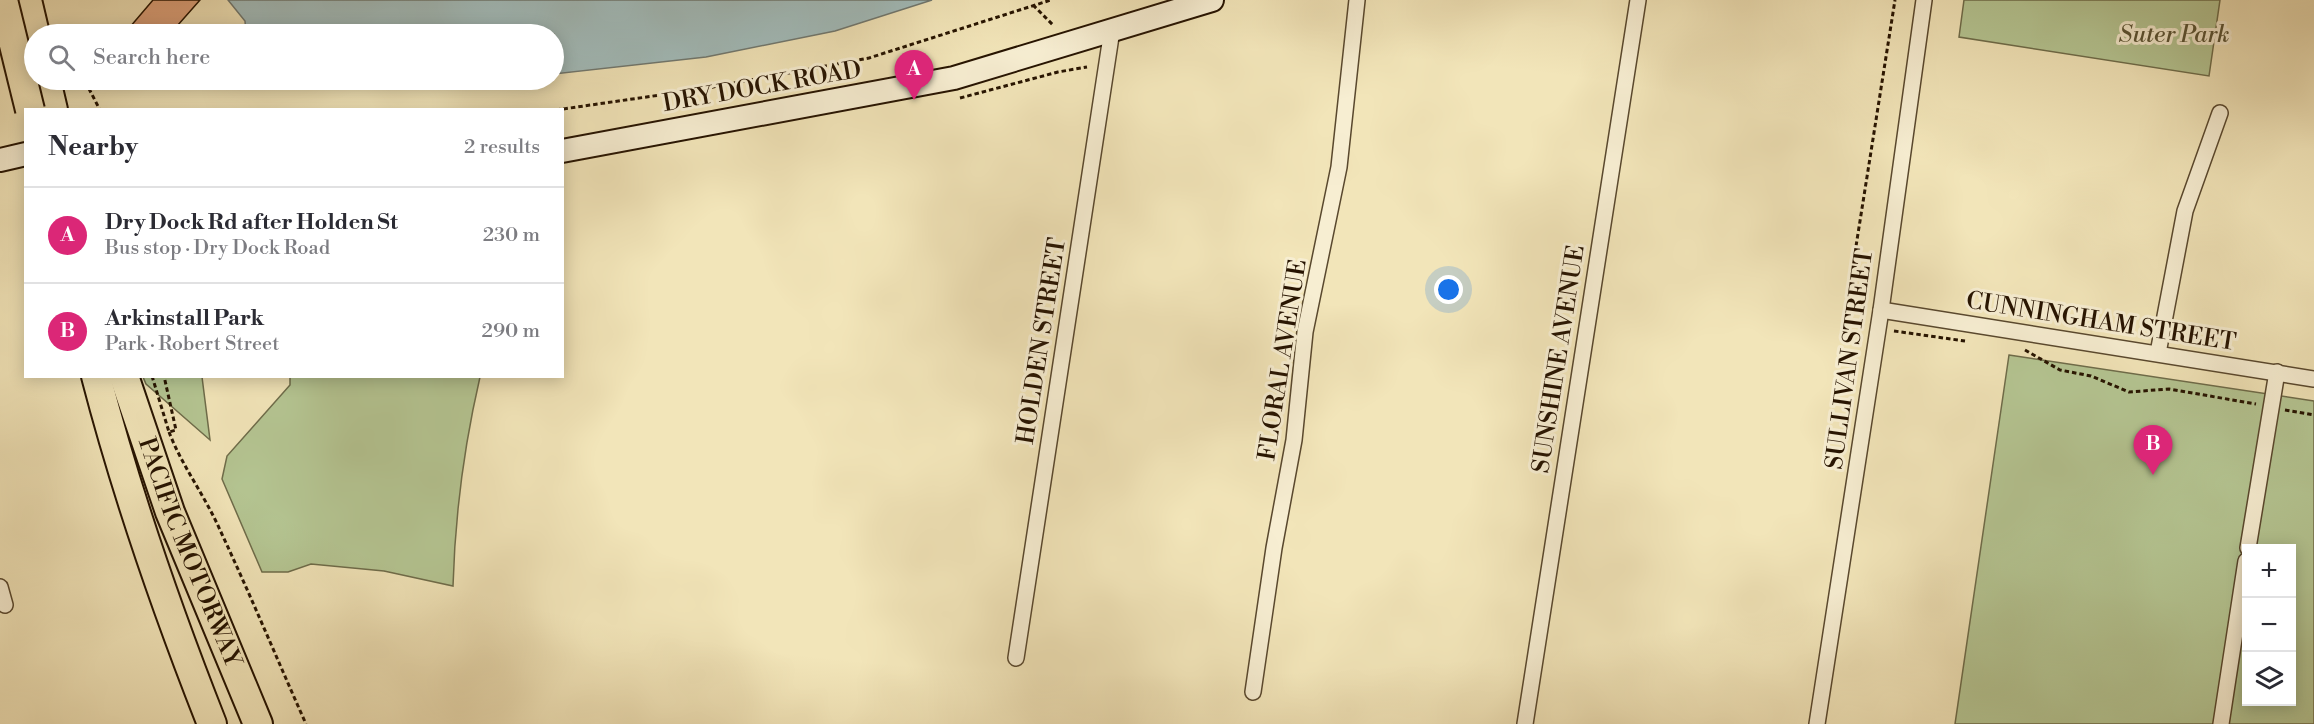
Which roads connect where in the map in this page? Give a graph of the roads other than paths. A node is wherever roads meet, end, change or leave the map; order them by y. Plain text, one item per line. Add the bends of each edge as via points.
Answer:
1 (3, 0) edge
2 (27, 0) edge
3 (1212, 0) edge
4 (1357, 0) edge
5 (1638, 0) edge
6 (1924, 0) edge
7 (33, 24) edge
8 (1112, 30) junction
9 (24, 86) edge
10 (25, 90) edge
11 (49, 90) edge
12 (30, 108) edge
13 (53, 108) edge
14 (2220, 113) dead end
15 (564, 151) edge
16 (24, 154) edge
17 (0, 160) edge
18 (1881, 310) junction
19 (2158, 353) junction
20 (2277, 372) junction
21 (96, 378) edge
22 (125, 378) edge
23 (2314, 379) edge
24 (2249, 544) edge
25 (0, 587) edge
26 (2242, 592) edge
27 (5, 605) dead end
28 (1017, 658) dead end
29 (1253, 692) dead end
30 (212, 724) edge
31 (258, 724) edge
32 (1525, 724) edge
33 (1817, 724) edge
34 (2221, 724) edge

1 - 9 highway, bridge
2 - 7 highway
3 - 8 street, DRY DOCK ROAD
4 - 29 street, FLORAL AVENUE via 1339,167 1305,332 1294,440
5 - 32 street, SUNSHINE AVENUE
6 - 18 street, SULLIVAN STREET
8 - 15 street, DRY DOCK ROAD via 954,78
8 - 28 street, HOLDEN STREET
10 - 12 highway, bridge
11 - 13 highway
14 - 19 street via 2185,211
16 - 17 street
18 - 19 street, CUNNINGHAM STREET
18 - 33 street, SULLIVAN STREET
19 - 20 street, CUNNINGHAM STREET
20 - 23 street, CUNNINGHAM STREET
20 - 24 street
21 - 30 highway, PACIFIC MOTORWAY via 117,460 166,608
22 - 31 highway, PACIFIC MOTORWAY via 170,512
25 - 27 street
26 - 34 street

